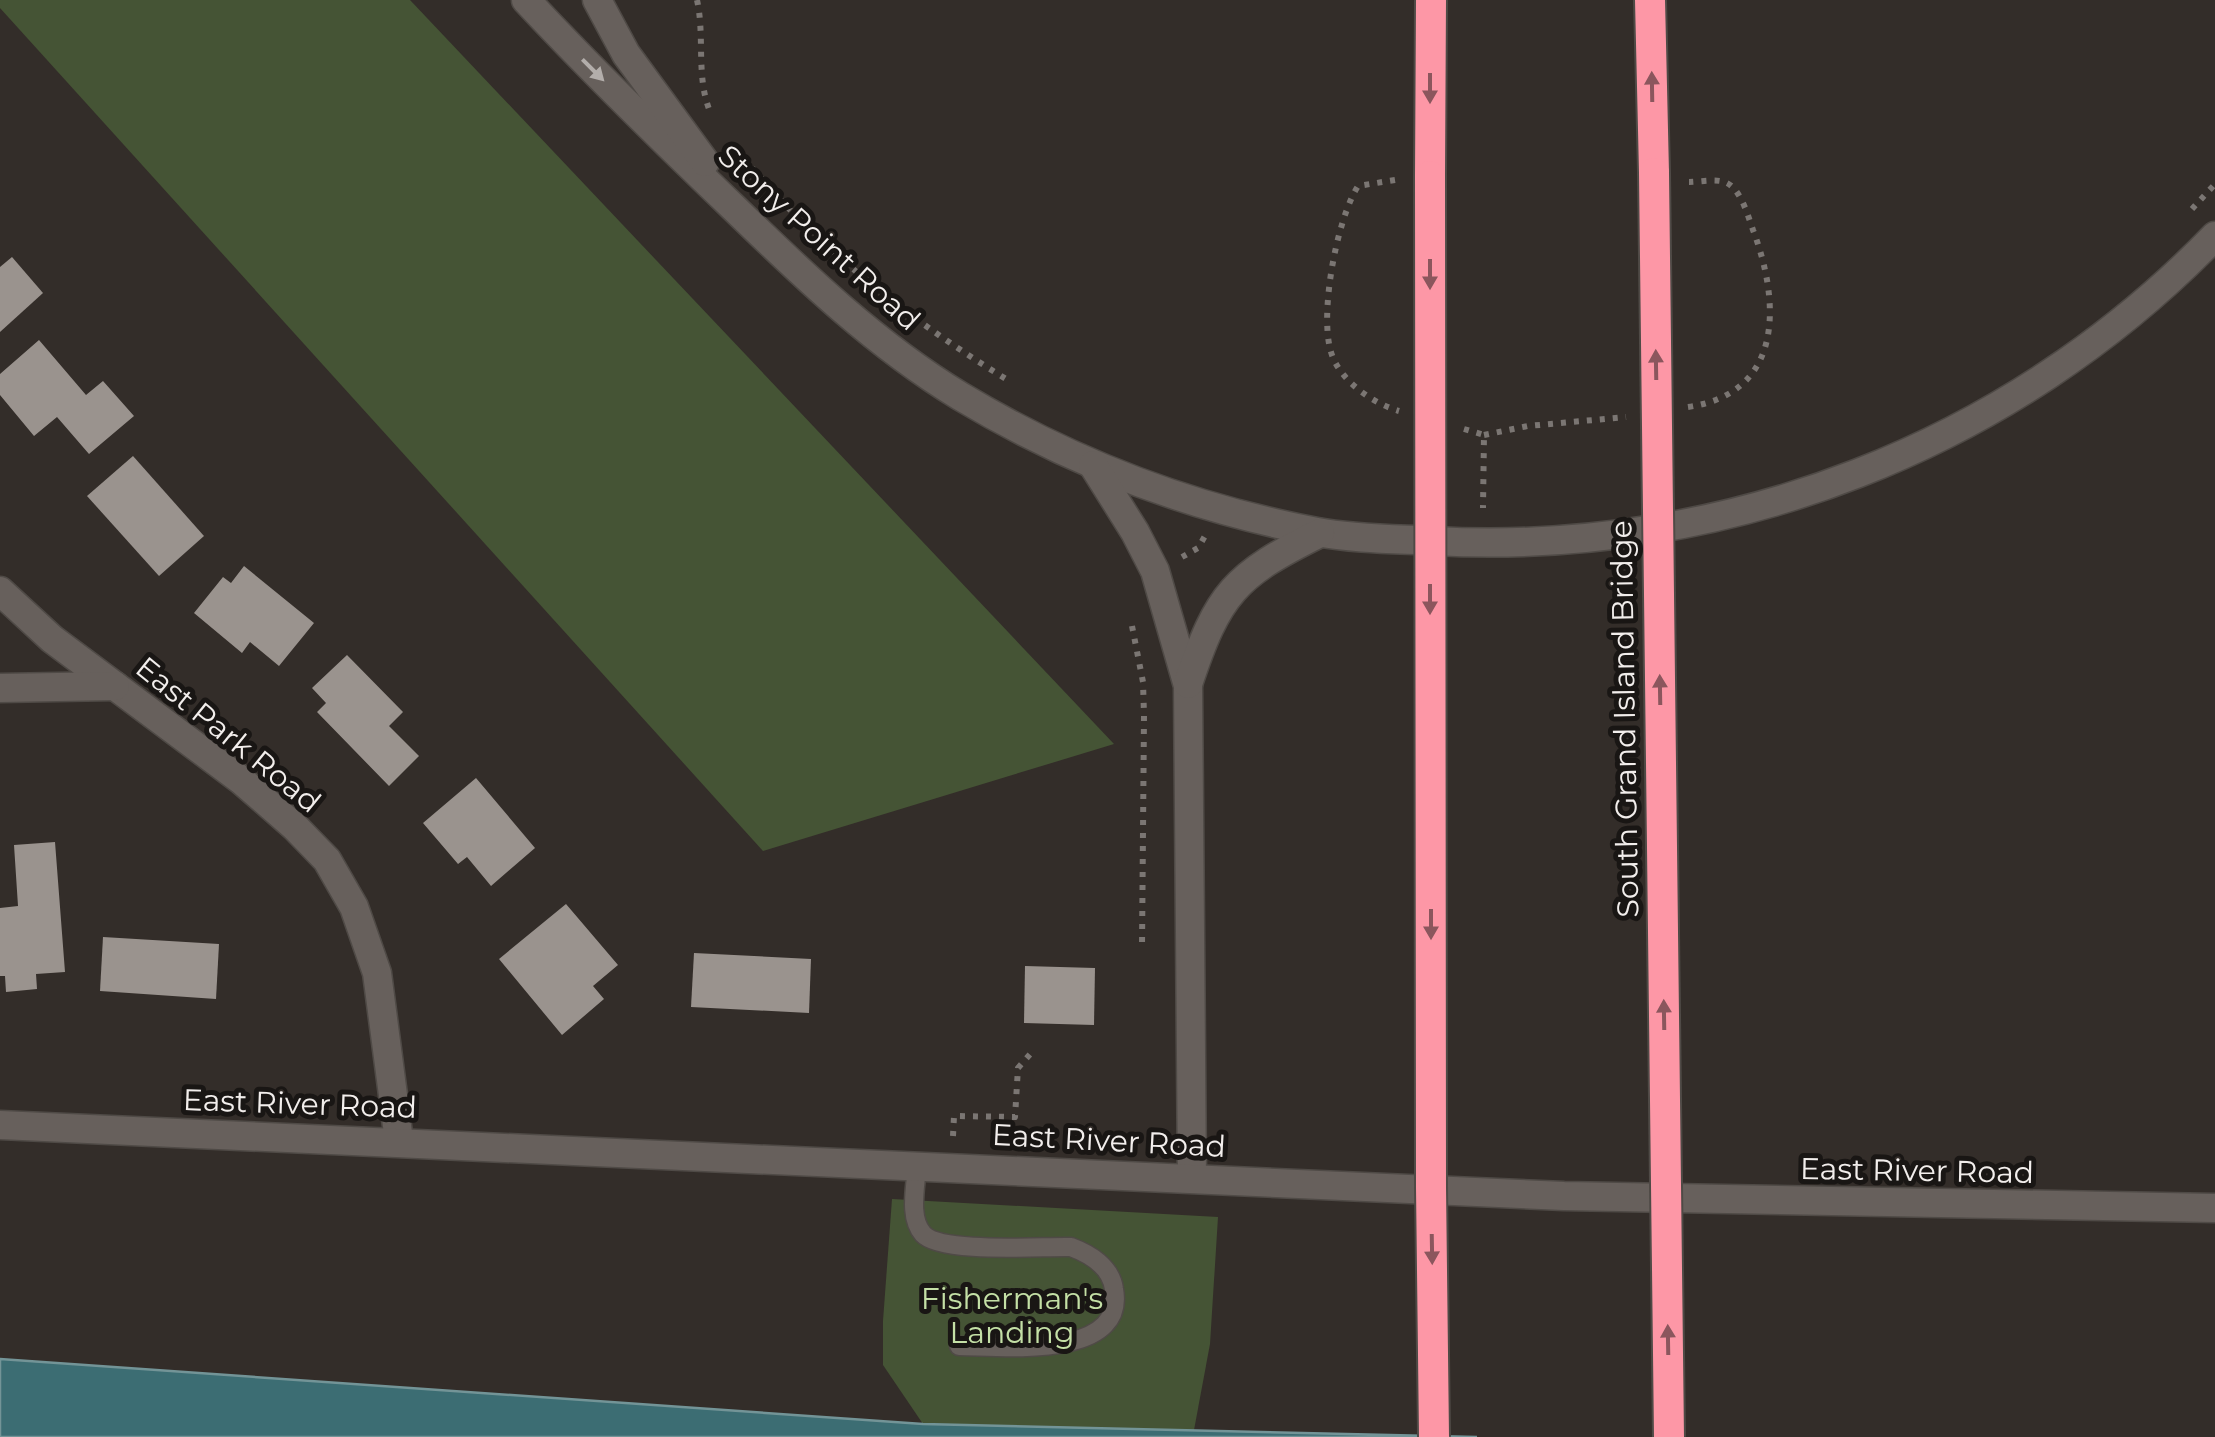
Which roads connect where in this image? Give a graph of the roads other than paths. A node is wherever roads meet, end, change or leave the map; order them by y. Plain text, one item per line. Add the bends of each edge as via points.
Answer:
1 (526, 0) edge
2 (596, 0) edge
3 (1431, 0) edge
4 (1650, 0) edge
5 (750, 224) junction
6 (2215, 236) edge
7 (1092, 465) junction
8 (1320, 532) junction
9 (0, 591) edge
10 (115, 686) junction
11 (1188, 686) junction
12 (0, 688) edge
13 (0, 1124) edge
14 (399, 1141) junction
15 (917, 1165) junction
16 (1192, 1178) junction
17 (2215, 1208) edge
18 (958, 1346) dead end
19 (1434, 1437) edge
20 (1670, 1437) edge

1 -> 5 main road, Stony Point Road
2 - 5 main road via 626,54
3 -> 19 highway, bridge
20 -> 4 highway, South Grand Island Bridge, bridge
5 - 7 main road, Stony Point Road via 894,351 956,394
6 - 8 main road, Stony Point Road via 2163,288 2050,376 1924,446 1837,483 1751,510 1578,538 1497,544
7 - 8 main road, Stony Point Road
7 - 11 main road via 1155,571
8 - 11 main road via 1234,587 1202,641
9 - 10 main road, East Park Road
10 - 12 main road
10 - 14 main road, East Park Road via 241,780 327,860 354,907 377,973
11 - 16 main road
13 - 14 main road, East River Road
14 - 15 main road, East River Road
15 - 16 main road, East River Road
15 - 18 lane via 914,1210 932,1241 1072,1247 1103,1266 1114,1285 1107,1320 1082,1341
16 - 17 main road, East River Road via 1564,1196

